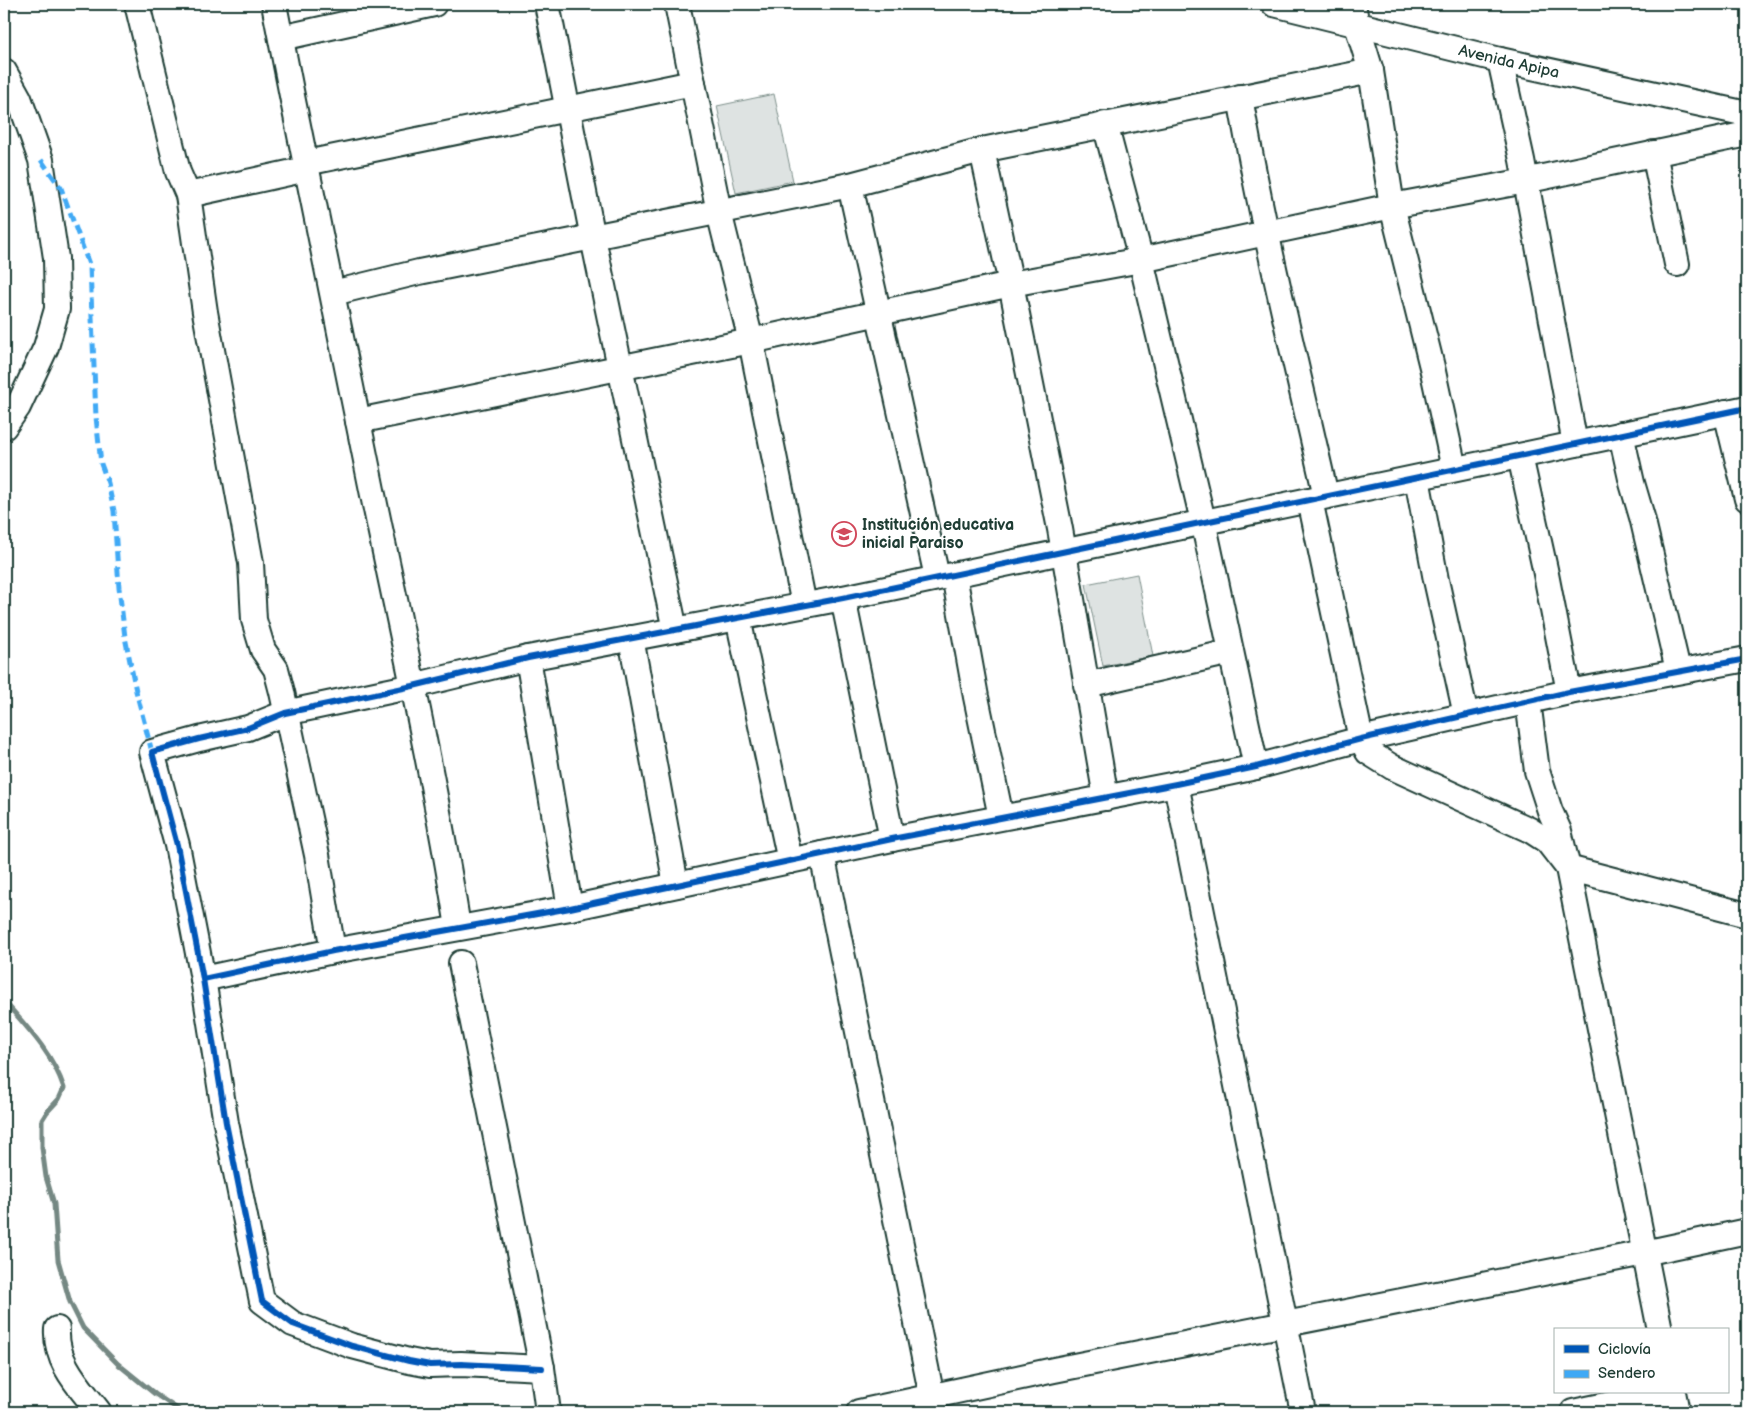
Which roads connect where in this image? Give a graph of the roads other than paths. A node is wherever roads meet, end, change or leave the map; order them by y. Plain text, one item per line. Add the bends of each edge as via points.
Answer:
1 (137, 4) edge
2 (274, 4) edge
3 (434, 4) edge
4 (547, 4) edge
5 (677, 4) edge
6 (1274, 4) edge
7 (1355, 14) edge
8 (281, 38) junction
9 (1500, 60) junction
10 (4, 71) edge
11 (1371, 71) junction
12 (693, 83) junction
13 (1240, 97) junction
14 (568, 109) junction
15 (1747, 114) edge
16 (1105, 124) junction
17 (1747, 134) edge
18 (982, 150) junction
19 (1654, 153) junction
20 (307, 166) junction
21 (1525, 180) junction
22 (850, 185) junction
23 (188, 195) junction
24 (1392, 206) junction
25 (719, 212) junction
26 (1266, 233) junction
27 (593, 238) junction
28 (1141, 260) junction
29 (1677, 264) dead end
30 (1011, 284) junction
31 (333, 293) junction
32 (878, 312) junction
33 (751, 342) junction
34 (620, 367) junction
35 (1736, 410) edge
36 (358, 421) junction
37 (4, 427) edge
38 (1621, 434) junction
39 (1575, 444) junction
40 (1520, 456) junction
41 (1454, 470) junction
42 (1417, 478) junction
43 (1318, 498) junction
44 (1747, 499) edge
45 (1203, 521) junction
46 (1063, 551) junction
47 (946, 576) junction
48 (843, 598) junction
49 (804, 605) junction
50 (738, 618) junction
51 (675, 630) junction
52 (631, 638) junction
53 (1231, 652) junction
54 (528, 658) junction
55 (1747, 659) edge
56 (1678, 670) junction
57 (1086, 685) junction
58 (413, 686) junction
59 (1569, 692) junction
60 (1528, 701) junction
61 (285, 713) junction
62 (1466, 715) junction
63 (1361, 740) junction
64 (1256, 767) junction
65 (1176, 784) junction
66 (1106, 798) junction
67 (1001, 817) junction
68 (892, 839) junction
69 (822, 854) junction
70 (790, 861) junction
71 (1568, 868) junction
72 (676, 885) junction
73 (570, 908) junction
74 (1747, 915) edge
75 (458, 927) junction
76 (333, 951) junction
77 (461, 963) dead end
78 (203, 979) junction
79 (1747, 1231) edge
80 (1644, 1253) junction
81 (1285, 1324) junction
82 (1660, 1328) edge
83 (57, 1329) dead end
84 (542, 1368) junction
85 (1658, 1394) edge
86 (1673, 1394) edge
87 (934, 1405) edge
88 (99, 1412) edge
89 (548, 1412) edge
90 (859, 1412) edge
91 (1303, 1412) edge
92 (1573, 1412) edge
93 (1677, 1412) edge

1 - 23 street via 178,172
2 - 8 street
3 - 8 street
4 - 14 street
5 - 12 street
6 - 7 street, Avenida Apipa
7 - 9 street, Avenida Apipa
7 - 11 street
8 - 20 street
9 - 15 street, Avenida Apipa
9 - 21 street
10 - 37 street via 19,98 41,160 56,258 57,309 46,347 18,407
11 - 13 street
11 - 24 street
12 - 14 street
12 - 25 street
13 - 16 street
13 - 26 street
14 - 20 street
14 - 27 street
16 - 18 street
16 - 28 street
17 - 19 street
18 - 22 street
18 - 30 street
19 - 21 street
19 - 29 street
20 - 23 street
20 - 31 street
21 - 24 street
21 - 39 street
22 - 25 street
22 - 32 street
23 - 61 street via 205,312 251,563 254,620 263,650 276,669
24 - 26 street
24 - 41 street
25 - 27 street
25 - 33 street
26 - 28 street
26 - 43 street
27 - 31 street via 419,272
27 - 34 street
28 - 30 street
28 - 45 street
30 - 32 street
30 - 46 street
31 - 36 street
32 - 33 street
32 - 47 street
33 - 34 street
33 - 49 street
34 - 36 street
34 - 51 street
35 - 38 street
35 - 44 street
36 - 58 street
38 - 39 street
38 - 56 street
39 - 40 street
40 - 41 street
40 - 59 street
41 - 42 street
42 - 43 street
42 - 62 street
43 - 45 street
43 - 63 street
45 - 46 street
45 - 53 street
46 - 47 street
46 - 57 street
47 - 48 street
47 - 67 street
48 - 49 street
48 - 68 street
49 - 50 street
50 - 51 street
50 - 70 street
51 - 52 street
52 - 54 street
52 - 72 street
53 - 57 street
53 - 64 street
54 - 58 street
54 - 73 street
55 - 56 street
56 - 59 street
57 - 66 street
58 - 61 street
58 - 75 street
59 - 60 street
60 - 62 street
60 - 71 street via 1538,771
61 - 76 street via 317,854
61 - 78 street via 248,728 152,752 176,845
62 - 63 street
63 - 64 street
63 - 71 street via 1368,752 1392,767 1530,830 1547,841
64 - 65 street
65 - 66 street
65 - 81 street
66 - 67 street
67 - 68 street
68 - 69 street
69 - 70 street
69 - 87 street
70 - 72 street
71 - 74 street
71 - 80 street
72 - 73 street
73 - 75 street
75 - 76 street
76 - 78 street
77 - 84 street
78 - 84 street via 226,1123 262,1301 292,1324 352,1346 409,1361 430,1365
79 - 80 street
80 - 81 street
80 - 82 street
81 - 87 street via 1054,1370
81 - 91 street
83 - 88 street via 56,1343 62,1361
84 - 89 street
85 - 92 street
86 - 93 street
87 - 90 street

